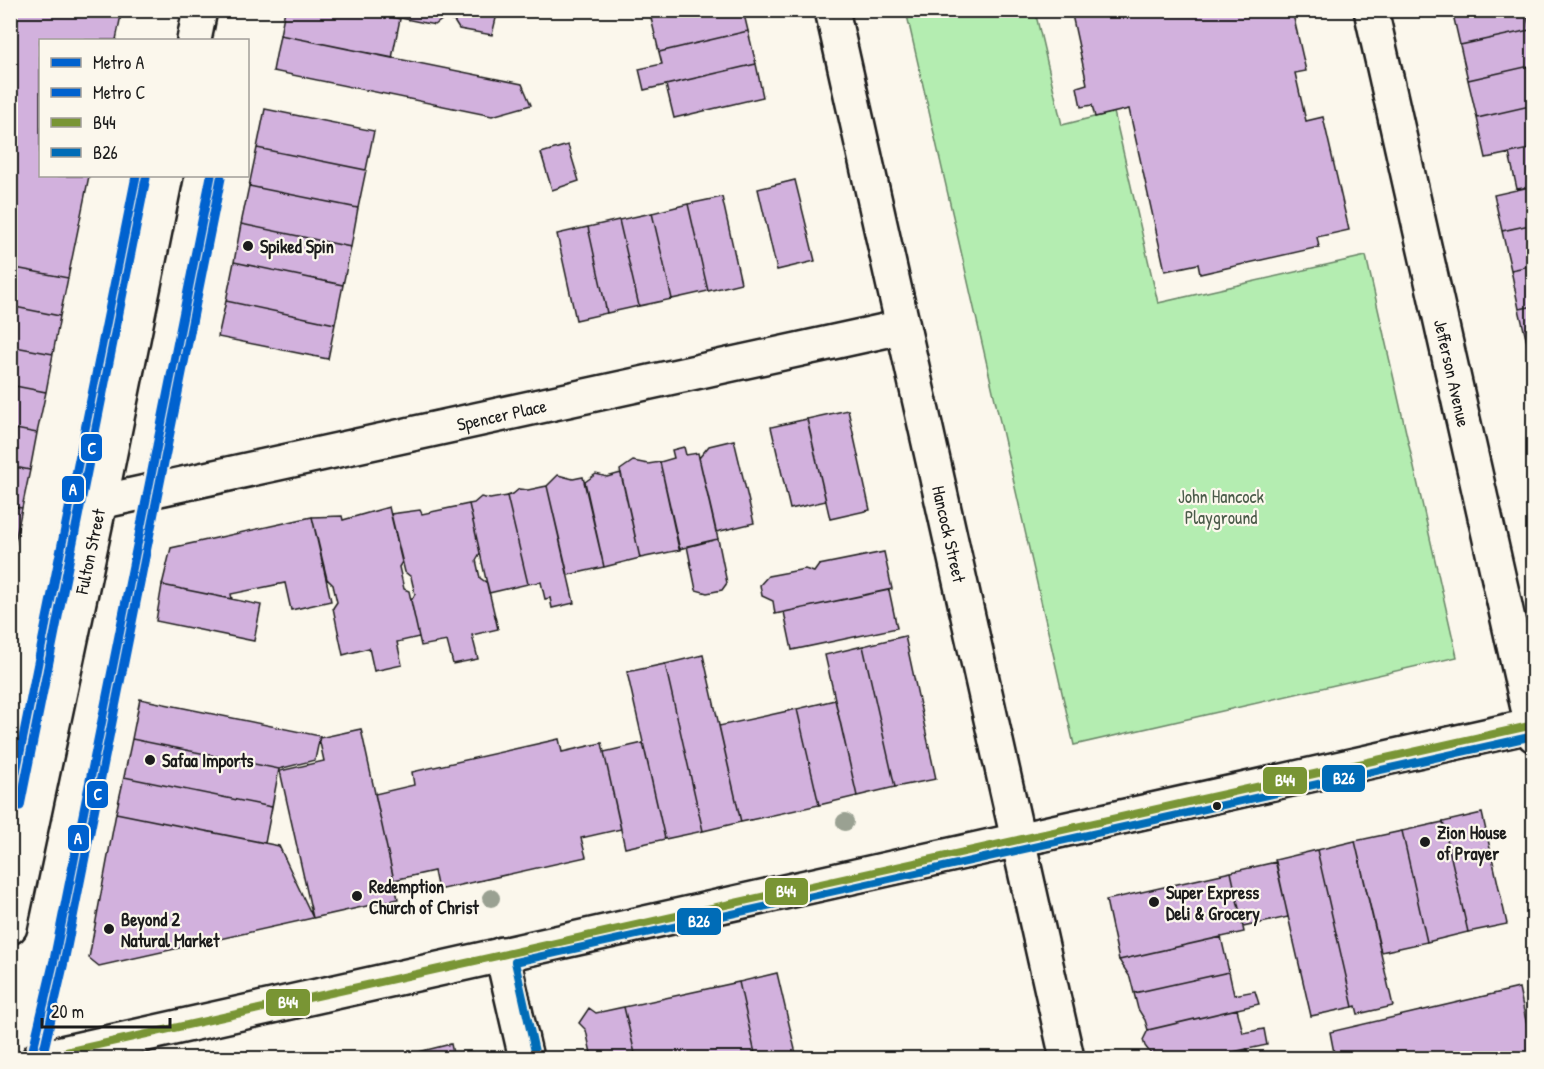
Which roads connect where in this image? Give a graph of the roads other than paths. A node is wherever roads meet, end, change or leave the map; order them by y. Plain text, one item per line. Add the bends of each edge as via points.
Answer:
1 (200, 10) edge
2 (832, 10) edge
3 (1371, 10) edge
4 (194, 39) edge
5 (166, 177) edge
6 (902, 327) junction
7 (100, 502) junction
8 (1533, 728) edge
9 (1018, 841) junction
10 (10, 927) edge
11 (502, 954) junction
12 (39, 1059) edge
13 (526, 1059) edge
14 (1067, 1059) edge

1 - 4 street
2 - 6 street, Hancock Street
3 - 8 street, Jefferson Avenue
5 - 7 street, Fulton Street
6 - 7 street, Spencer Place
6 - 9 street, Hancock Street
7 - 10 street, Fulton Street
8 - 9 street
9 - 11 street
9 - 14 street, Hancock Street
11 - 12 street
11 - 13 street

